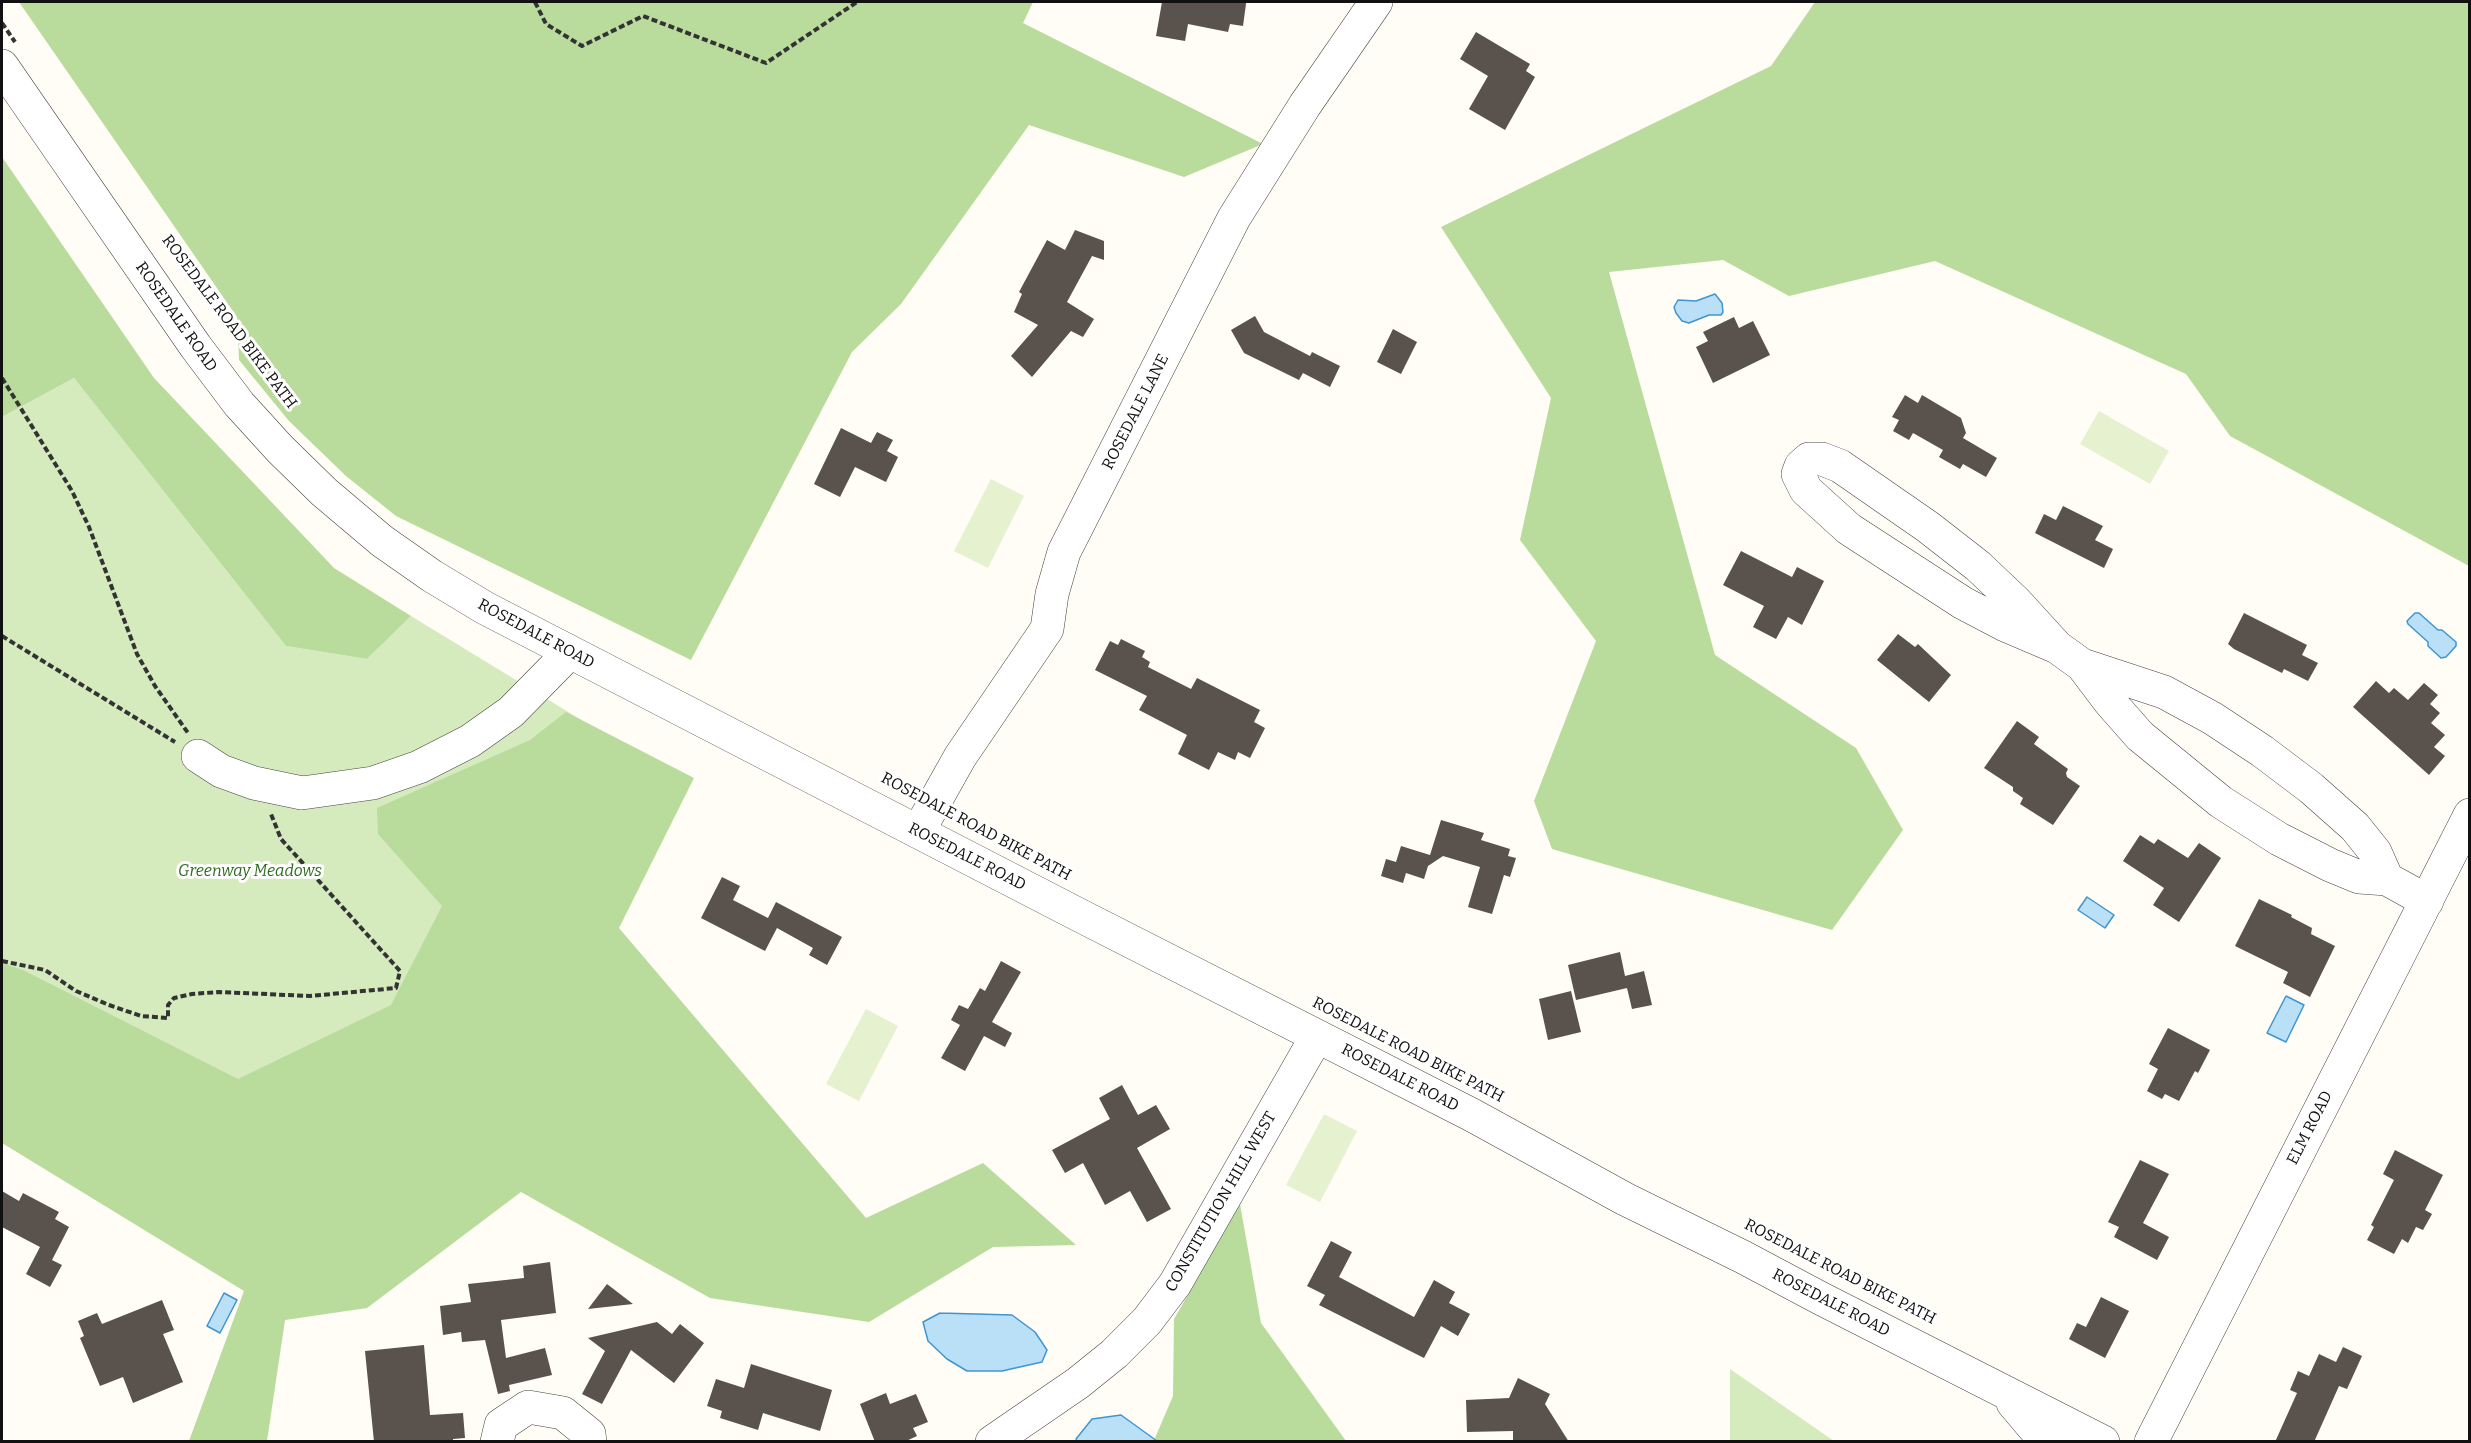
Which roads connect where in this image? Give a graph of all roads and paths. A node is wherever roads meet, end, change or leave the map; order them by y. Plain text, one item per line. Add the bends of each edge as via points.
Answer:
1 (535, 2) edge
2 (857, 2) edge
3 (1376, 2) edge
4 (2, 23) edge
5 (11, 58) edge
6 (2, 378) edge
7 (2, 636) edge
8 (570, 652) junction
9 (2069, 656) junction
10 (194, 746) junction
11 (271, 813) dead end
12 (2469, 815) edge
13 (918, 831) junction
14 (2387, 879) junction
15 (2427, 901) junction
16 (2, 962) edge
17 (1317, 1036) junction
18 (1991, 1384) junction
19 (497, 1442) edge
20 (590, 1442) edge
21 (992, 1442) edge
22 (2046, 1442) edge
23 (2103, 1442) edge
24 (2151, 1442) edge

1 - 2 path via 546,24 582,46 643,16 766,63
3 - 13 street, ROSEDALE LANE via 1234,218 1064,552 1047,629 960,757
4 - 5 path
5 - 8 street, ROSEDALE ROAD via 196,347 239,404 280,449 324,492 399,553 485,608
6 - 10 path via 72,491 137,654
7 - 10 path
8 - 10 street via 511,712 470,741 418,767 373,783 302,793 221,771
8 - 13 street, ROSEDALE ROAD
9 - 9 street via 1978,566 1877,491 1840,466 1822,459 1809,459 1801,466 1798,474 1806,490 1849,529 1964,603
9 - 14 street via 2140,736 2221,802 2330,865 2359,877
9 - 14 street via 2164,692 2262,751 2355,827 2374,852
11 - 16 path via 281,839 400,970 396,988 310,996 192,994 174,998 168,1005 168,1018 141,1016 76,991 45,970
12 - 15 street, ELM ROAD
13 - 17 street, ROSEDALE ROAD
14 - 15 street
15 - 24 street, ELM ROAD
17 - 18 street, ROSEDALE ROAD via 1625,1199
17 - 21 street, CONSTITUTION HILL WEST via 1175,1284 1147,1321 1078,1383
18 - 22 street via 2024,1414
18 - 23 street, ROSEDALE ROAD
19 - 20 street via 501,1425 528,1407 562,1413 589,1434

